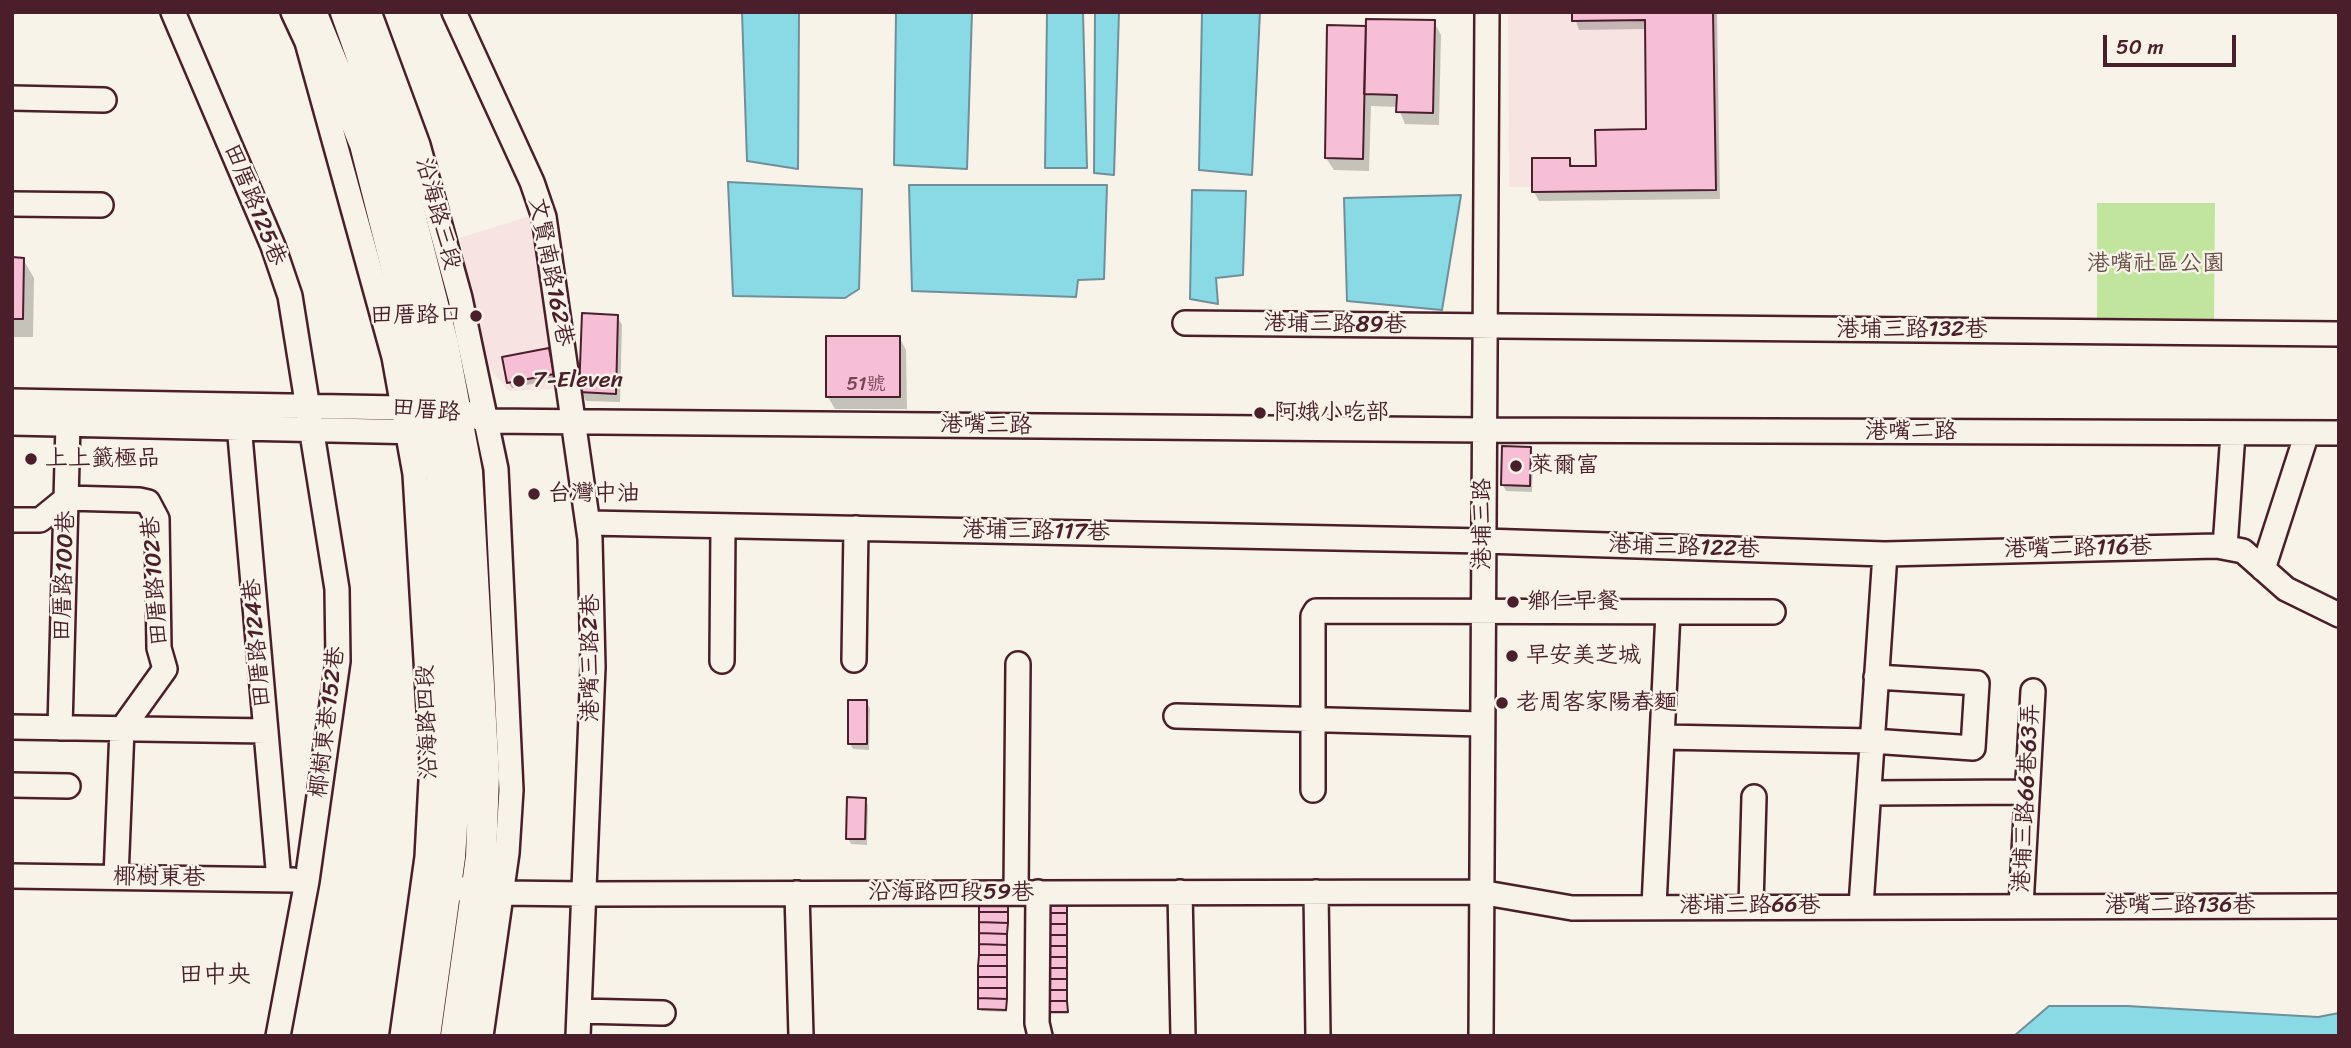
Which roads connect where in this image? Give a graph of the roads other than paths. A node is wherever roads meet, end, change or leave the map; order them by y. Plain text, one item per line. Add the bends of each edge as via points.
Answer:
1 (173, 12) edge
2 (293, 12) edge
3 (311, 12) edge
4 (346, 12) edge
5 (369, 12) edge
6 (454, 12) edge
7 (1487, 12) edge
8 (12, 98) edge
9 (104, 100) dead end
10 (12, 204) edge
11 (101, 205) dead end
12 (1185, 323) dead end
13 (1485, 327) junction
14 (2339, 334) edge
15 (12, 401) edge
16 (307, 406) junction
17 (238, 416) junction
18 (431, 420) junction
19 (487, 421) junction
20 (575, 422) junction
21 (12, 423) edge
22 (68, 424) junction
23 (310, 430) junction
24 (1484, 430) junction
25 (2233, 433) junction
26 (2307, 433) junction
27 (2339, 433) edge
28 (67, 498) junction
29 (12, 520) edge
30 (589, 523) junction
31 (723, 526) junction
32 (856, 528) junction
33 (1483, 541) junction
34 (2225, 547) junction
35 (1885, 554) junction
36 (2263, 569) junction
37 (1483, 611) junction
38 (1668, 612) junction
39 (1773, 612) dead end
40 (2339, 615) edge
41 (854, 660) dead end
42 (722, 661) dead end
43 (1018, 664) dead end
44 (1877, 677) junction
45 (2033, 691) dead end
46 (1176, 716) dead end
47 (1313, 719) junction
48 (1482, 724) junction
49 (12, 727) edge
50 (60, 728) junction
51 (122, 729) junction
52 (266, 731) junction
53 (1662, 737) junction
54 (1872, 741) junction
55 (12, 785) edge
56 (68, 786) dead end
57 (1313, 790) dead end
58 (2027, 792) junction
59 (1869, 793) junction
60 (1754, 797) dead end
61 (12, 876) edge
62 (116, 877) junction
63 (279, 880) junction
64 (307, 881) junction
65 (434, 887) junction
66 (489, 892) junction
67 (1027, 892) junction
68 (1180, 892) junction
69 (1316, 892) junction
70 (1480, 892) junction
71 (797, 893) junction
72 (584, 894) junction
73 (1654, 906) junction
74 (1751, 906) junction
75 (1861, 906) junction
76 (2021, 906) junction
77 (2339, 906) edge
78 (579, 1011) junction
79 (663, 1013) dead end
80 (278, 1036) edge
81 (402, 1036) edge
82 (425, 1036) edge
83 (456, 1036) edge
84 (481, 1036) edge
85 (578, 1036) edge
86 (802, 1036) edge
87 (1040, 1036) edge
88 (1183, 1036) edge
89 (1318, 1036) edge
90 (1480, 1036) edge

1 - 16 street, 田厝路125巷 via 290,296
2 - 18 street via 307,42 394,356
3 - 18 main road via 365,144
4 - 18 main road, 沿海路三段 via 390,136 443,344
5 - 19 street, 沿海路三段 via 418,145 460,298
6 - 20 street, 文賢南路162巷 via 544,217
7 - 13 street, 港埔三路
8 - 9 street
10 - 11 street
12 - 13 street, 港埔三路89巷
13 - 14 street, 港埔三路132巷
13 - 24 street, 港埔三路
15 - 17 street, 田厝路
16 - 17 street, 田厝路
16 - 18 street, 田厝路
16 - 23 street, 椰樹東巷152巷
17 - 22 street, 田厝路
17 - 23 street, 田厝路
17 - 52 street, 田厝路124巷
18 - 19 street, 田厝路
18 - 23 street, 田厝路
18 - 65 main road, 沿海路四段 via 441,475 456,764
18 - 66 main road via 467,472
19 - 20 street, 港嘴三路
19 - 66 street via 496,469 511,790
20 - 24 street, 港嘴三路
20 - 30 street, 港嘴三路2巷
21 - 22 street, 田厝路
22 - 28 street, 田厝路100巷
23 - 64 street, 椰樹東巷152巷 via 337,589 338,662
24 - 25 street, 港嘴二路
24 - 33 street, 港埔三路
25 - 26 street, 港嘴二路
25 - 34 street
26 - 27 street, 港嘴二路
26 - 36 street
28 - 29 street via 40,520
28 - 50 street, 田厝路100巷
28 - 51 street, 田厝路102巷 via 148,502 157,519 159,648 165,669
30 - 31 street, 港埔三路117巷
30 - 72 street, 港嘴三路2巷 via 593,667
31 - 32 street, 港埔三路117巷
31 - 42 street
32 - 33 street, 港埔三路117巷
32 - 41 street
33 - 35 street, 港埔三路122巷
33 - 37 street, 港埔三路
34 - 35 street, 港嘴二路116巷
34 - 36 street, 港嘴二路116巷 via 2243,551
35 - 44 street
36 - 40 street, 港嘴二路116巷 via 2286,589
37 - 38 street
37 - 47 street via 1316,611
37 - 48 street, 港埔三路
38 - 39 street
38 - 53 street
43 - 67 street
44 - 54 street
44 - 54 street via 1978,683 1973,748
45 - 58 street, 港埔三路66巷63弄
46 - 47 street
47 - 48 street
47 - 57 street
48 - 70 street, 港埔三路
49 - 50 street
50 - 51 street
51 - 52 street
51 - 62 street
52 - 63 street, 田厝路124巷
53 - 54 street
53 - 73 street
54 - 59 street
55 - 56 street
58 - 59 street
58 - 76 street, 港埔三路66巷63弄
59 - 75 street
60 - 74 street
61 - 62 street, 椰樹東巷
62 - 63 street, 椰樹東巷
63 - 64 street, 椰樹東巷
64 - 80 street, 椰樹東巷152巷
65 - 66 street, 沿海路四段59巷
65 - 81 street, 沿海路四段
65 - 82 main road, 沿海路四段
66 - 72 street, 沿海路四段59巷
66 - 83 main road
66 - 84 street
67 - 68 street, 沿海路四段59巷
67 - 71 street, 沿海路四段59巷
67 - 87 street
68 - 69 street, 沿海路四段59巷
68 - 88 street
69 - 70 street, 沿海路四段59巷
69 - 89 street
70 - 73 street, 港埔三路66巷 via 1572,908
70 - 90 street, 港埔三路
71 - 72 street, 沿海路四段59巷
71 - 86 street
72 - 78 street, 港嘴三路2巷
73 - 74 street, 港埔三路66巷
74 - 75 street, 港埔三路66巷
75 - 76 street, 港埔三路66巷
76 - 77 street, 港嘴二路136巷
78 - 79 street
78 - 85 street, 港嘴三路2巷

